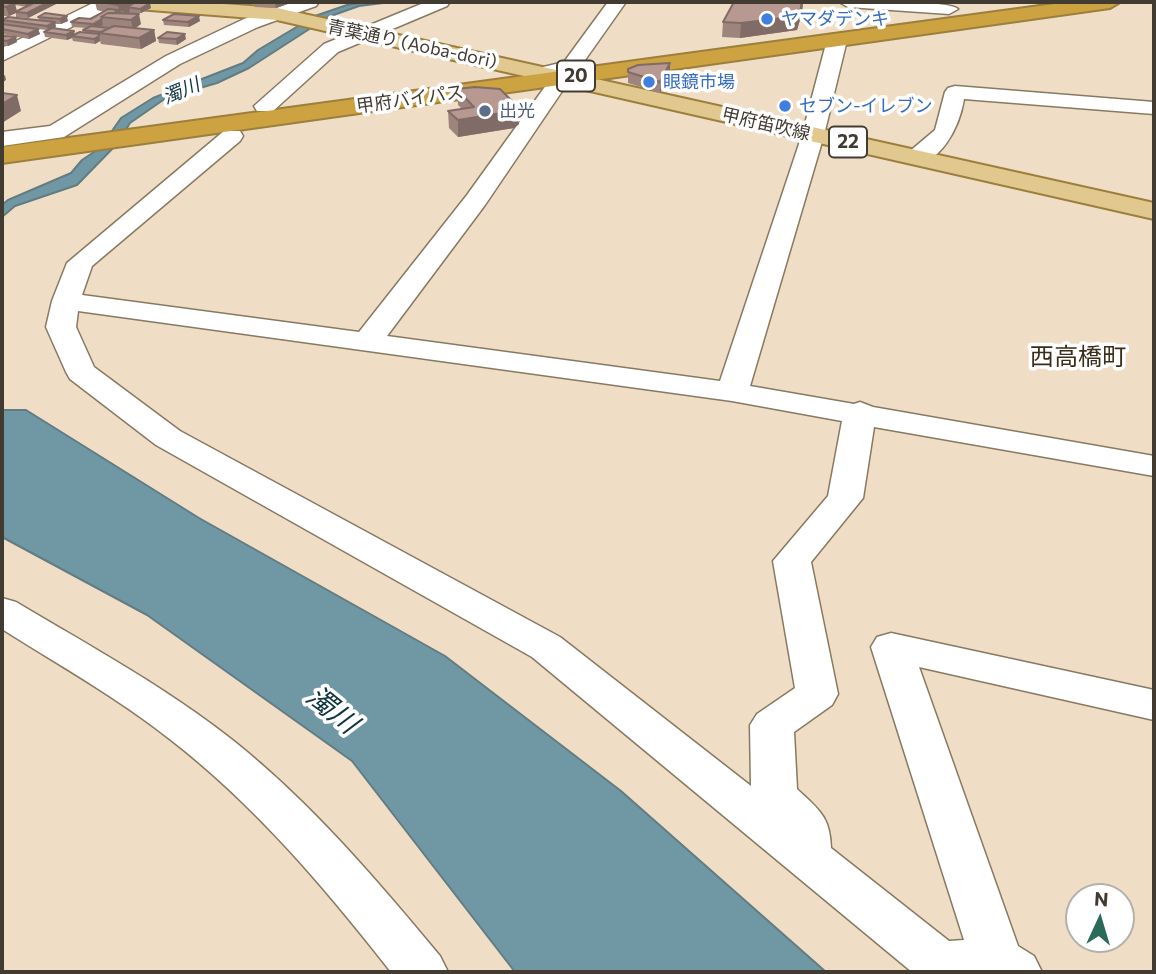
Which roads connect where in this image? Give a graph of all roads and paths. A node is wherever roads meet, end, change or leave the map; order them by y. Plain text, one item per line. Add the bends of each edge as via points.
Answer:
1 (108, 2) edge
2 (125, 2) edge
3 (310, 2) edge
4 (441, 2) edge
5 (617, 2) edge
6 (848, 2) edge
7 (1064, 2) edge
8 (1110, 2) edge
9 (180, 4) edge
10 (279, 14) junction
11 (960, 14) edge
12 (360, 33) junction
13 (837, 40) junction
14 (2, 55) edge
15 (491, 61) junction
16 (552, 75) junction
17 (621, 80) junction
18 (480, 82) junction
19 (265, 106) dead end
20 (1154, 108) edge
21 (205, 123) junction
22 (813, 135) junction
23 (232, 136) dead end
24 (2, 139) edge
25 (37, 146) junction
26 (2, 147) edge
27 (2, 155) edge
28 (915, 157) junction
29 (1154, 211) edge
30 (66, 301) junction
31 (366, 343) junction
32 (732, 392) junction
33 (877, 415) junction
34 (1154, 466) edge
35 (2, 611) edge
36 (1154, 705) edge
37 (807, 857) junction
38 (1007, 967) edge
39 (422, 972) edge

1 - 14 street
2 - 9 main road, 22
3 - 10 street
4 - 12 street
5 - 16 street via 571,66
6 - 11 street
7 - 11 highway, 甲府バイパス / 20
8 - 11 highway, 甲府バイパス / 20
9 - 10 main road, 22
10 - 12 main road, 青葉通り (Aoba-dori) / 22
10 - 24 street via 173,60 56,132
11 - 13 highway, 甲府バイパス / 20
11 - 16 highway, 甲府バイパス / 20
12 - 15 main road, 青葉通り (Aoba-dori) / 22
12 - 19 street via 331,48
13 - 17 highway, 甲府バイパス / 20
13 - 22 street
15 - 16 main road, 青葉通り (Aoba-dori) / 22
15 - 18 highway via 495,72
16 - 17 main road, 甲府笛吹線 / 22
16 - 18 highway, 甲府バイパス / 20
16 - 21 highway, 甲府バイパス / 20
16 - 31 street via 476,200
17 - 22 main road, 甲府笛吹線 / 22
18 - 21 highway, 甲府バイパス / 20
20 - 28 street via 955,92 950,126 943,137
21 - 25 highway, 甲府バイパス / 20
22 - 28 main road, 甲府笛吹線 / 22
22 - 32 street
23 - 30 street via 80,263
25 - 26 highway, 甲府バイパス / 20
25 - 27 highway, 甲府バイパス / 20
28 - 29 main road, 甲府笛吹線 / 22
30 - 31 street
30 - 37 street via 61,327 81,372 168,438 546,647
31 - 32 street
32 - 33 street
33 - 34 street
33 - 37 street via 845,498 792,561 817,694 772,724 774,796 807,828
35 - 39 street via 185,727 267,796
36 - 38 street via 891,647
37 - 38 street via 940,964

